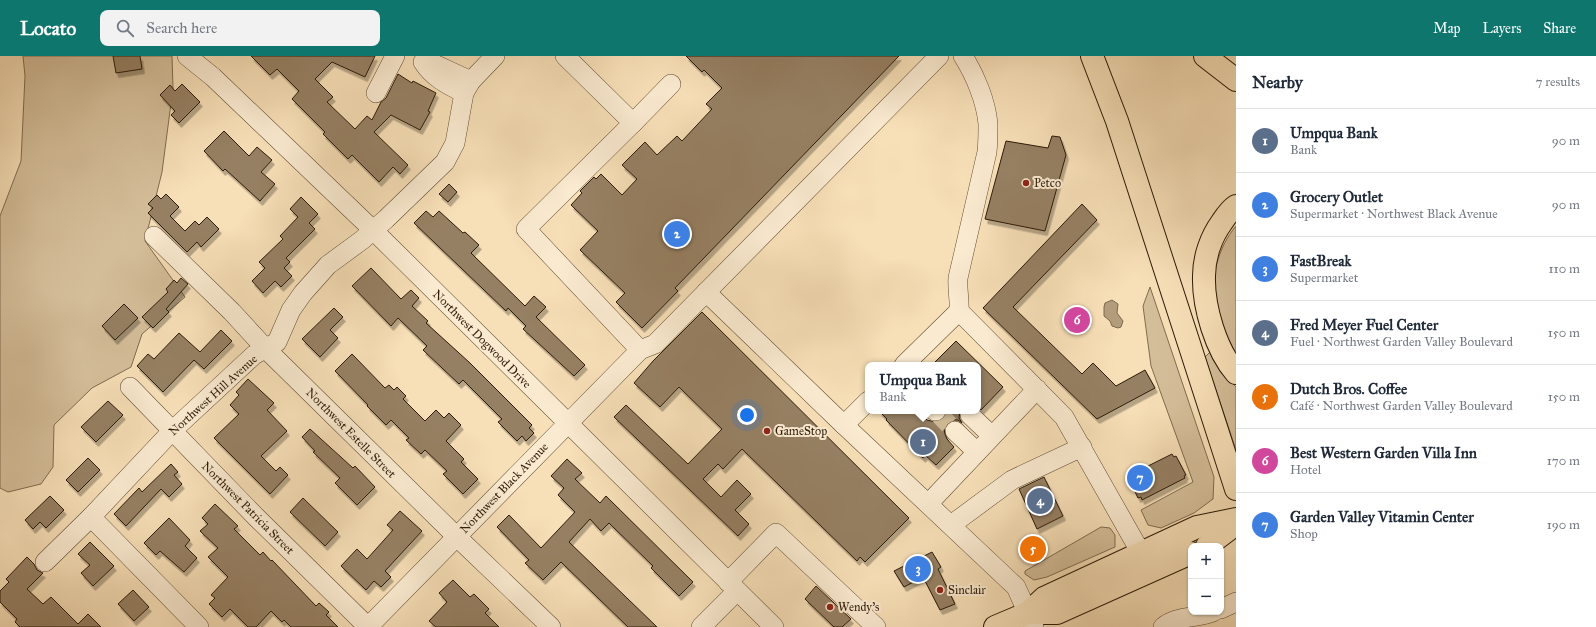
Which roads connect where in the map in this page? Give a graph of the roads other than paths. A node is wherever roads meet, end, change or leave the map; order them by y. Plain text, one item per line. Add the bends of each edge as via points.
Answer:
1 (187, 56) edge
2 (395, 56) edge
3 (495, 56) edge
4 (565, 56) edge
5 (939, 56) edge
6 (963, 56) edge
7 (1092, 56) edge
8 (1206, 56) edge
9 (417, 59) edge
10 (1236, 80) edge
11 (671, 84) dead end
12 (468, 87) junction
13 (376, 93) dead end
14 (633, 123) junction
15 (1236, 206) edge
16 (373, 230) junction
17 (154, 236) dead end
18 (706, 292) junction
19 (959, 310) junction
20 (266, 349) junction
21 (640, 350) junction
22 (912, 362) edge
23 (1236, 373) edge
24 (130, 387) dead end
25 (1037, 389) junction
26 (865, 404) edge
27 (970, 416) tunnel mouth
28 (567, 424) junction
29 (844, 425) junction
30 (955, 430) tunnel mouth
31 (172, 431) junction
32 (992, 436) junction
33 (1082, 447) junction
34 (977, 452) junction
35 (1236, 490) edge
36 (929, 503) junction
37 (92, 517) junction
38 (1236, 519) edge
39 (951, 524) junction
40 (1236, 524) edge
41 (457, 537) junction
42 (1211, 543) edge
43 (1141, 553) junction
44 (1188, 554) edge
45 (45, 562) dead end
46 (732, 587) junction
47 (1236, 602) edge
48 (1224, 608) edge
49 (1206, 615) edge
50 (1031, 620) edge
51 (199, 627) edge
52 (368, 627) edge
53 (551, 627) edge
54 (701, 627) edge
55 (774, 627) edge
56 (876, 627) edge
57 (995, 627) edge
58 (1162, 627) edge

1 - 16 street, Northwest Dogwood Drive via 213,77
2 - 13 street
3 - 12 street
4 - 14 street
5 - 18 street, Northwest Black Avenue
6 - 19 street via 981,94 988,123 988,136 987,152 958,278
7 - 35 main road via 1117,121
8 - 10 main road
9 - 12 street via 432,63
11 - 14 street
12 - 16 street, Northwest Hill Avenue via 455,143 450,153 439,167
14 - 21 street via 526,229
15 - 23 main road via 1210,243 1204,276 1206,307 1217,341
16 - 20 street, Northwest Hill Avenue via 314,279 291,310 277,342
16 - 28 street, Northwest Dogwood Drive
17 - 20 street, Northwest Estelle Street
18 - 21 street, Northwest Black Avenue via 655,344
18 - 29 street
19 - 22 street
19 - 25 street
20 - 31 street, Northwest Hill Avenue via 254,355
20 - 41 street, Northwest Estelle Street
21 - 28 street, Northwest Black Avenue
24 - 31 street, Northwest Patricia Street
25 - 32 street
25 - 33 street via 1064,417
26 - 29 street
27 - 32 street
28 - 41 street, Northwest Black Avenue
28 - 46 street, Northwest Dogwood Drive
29 - 36 street
30 - 34 street
31 - 37 street, Northwest Hill Avenue
31 - 52 street, Northwest Patricia Street
32 - 34 street
33 - 39 street via 1012,480
33 - 43 street
34 - 36 street
36 - 39 street
37 - 45 street, Northwest Hill Avenue
37 - 51 street
38 - 43 main road via 1197,527
39 - 50 street via 1016,587
40 - 42 main road
41 - 52 street, Northwest Black Avenue
41 - 53 street, Northwest Estelle Street
43 - 50 main road via 1044,598
44 - 50 main road via 1057,613
46 - 54 street
46 - 55 street, Northwest Dogwood Drive
46 - 56 street via 776,533
47 - 48 street
49 - 58 street via 1183,618
50 - 57 main road

